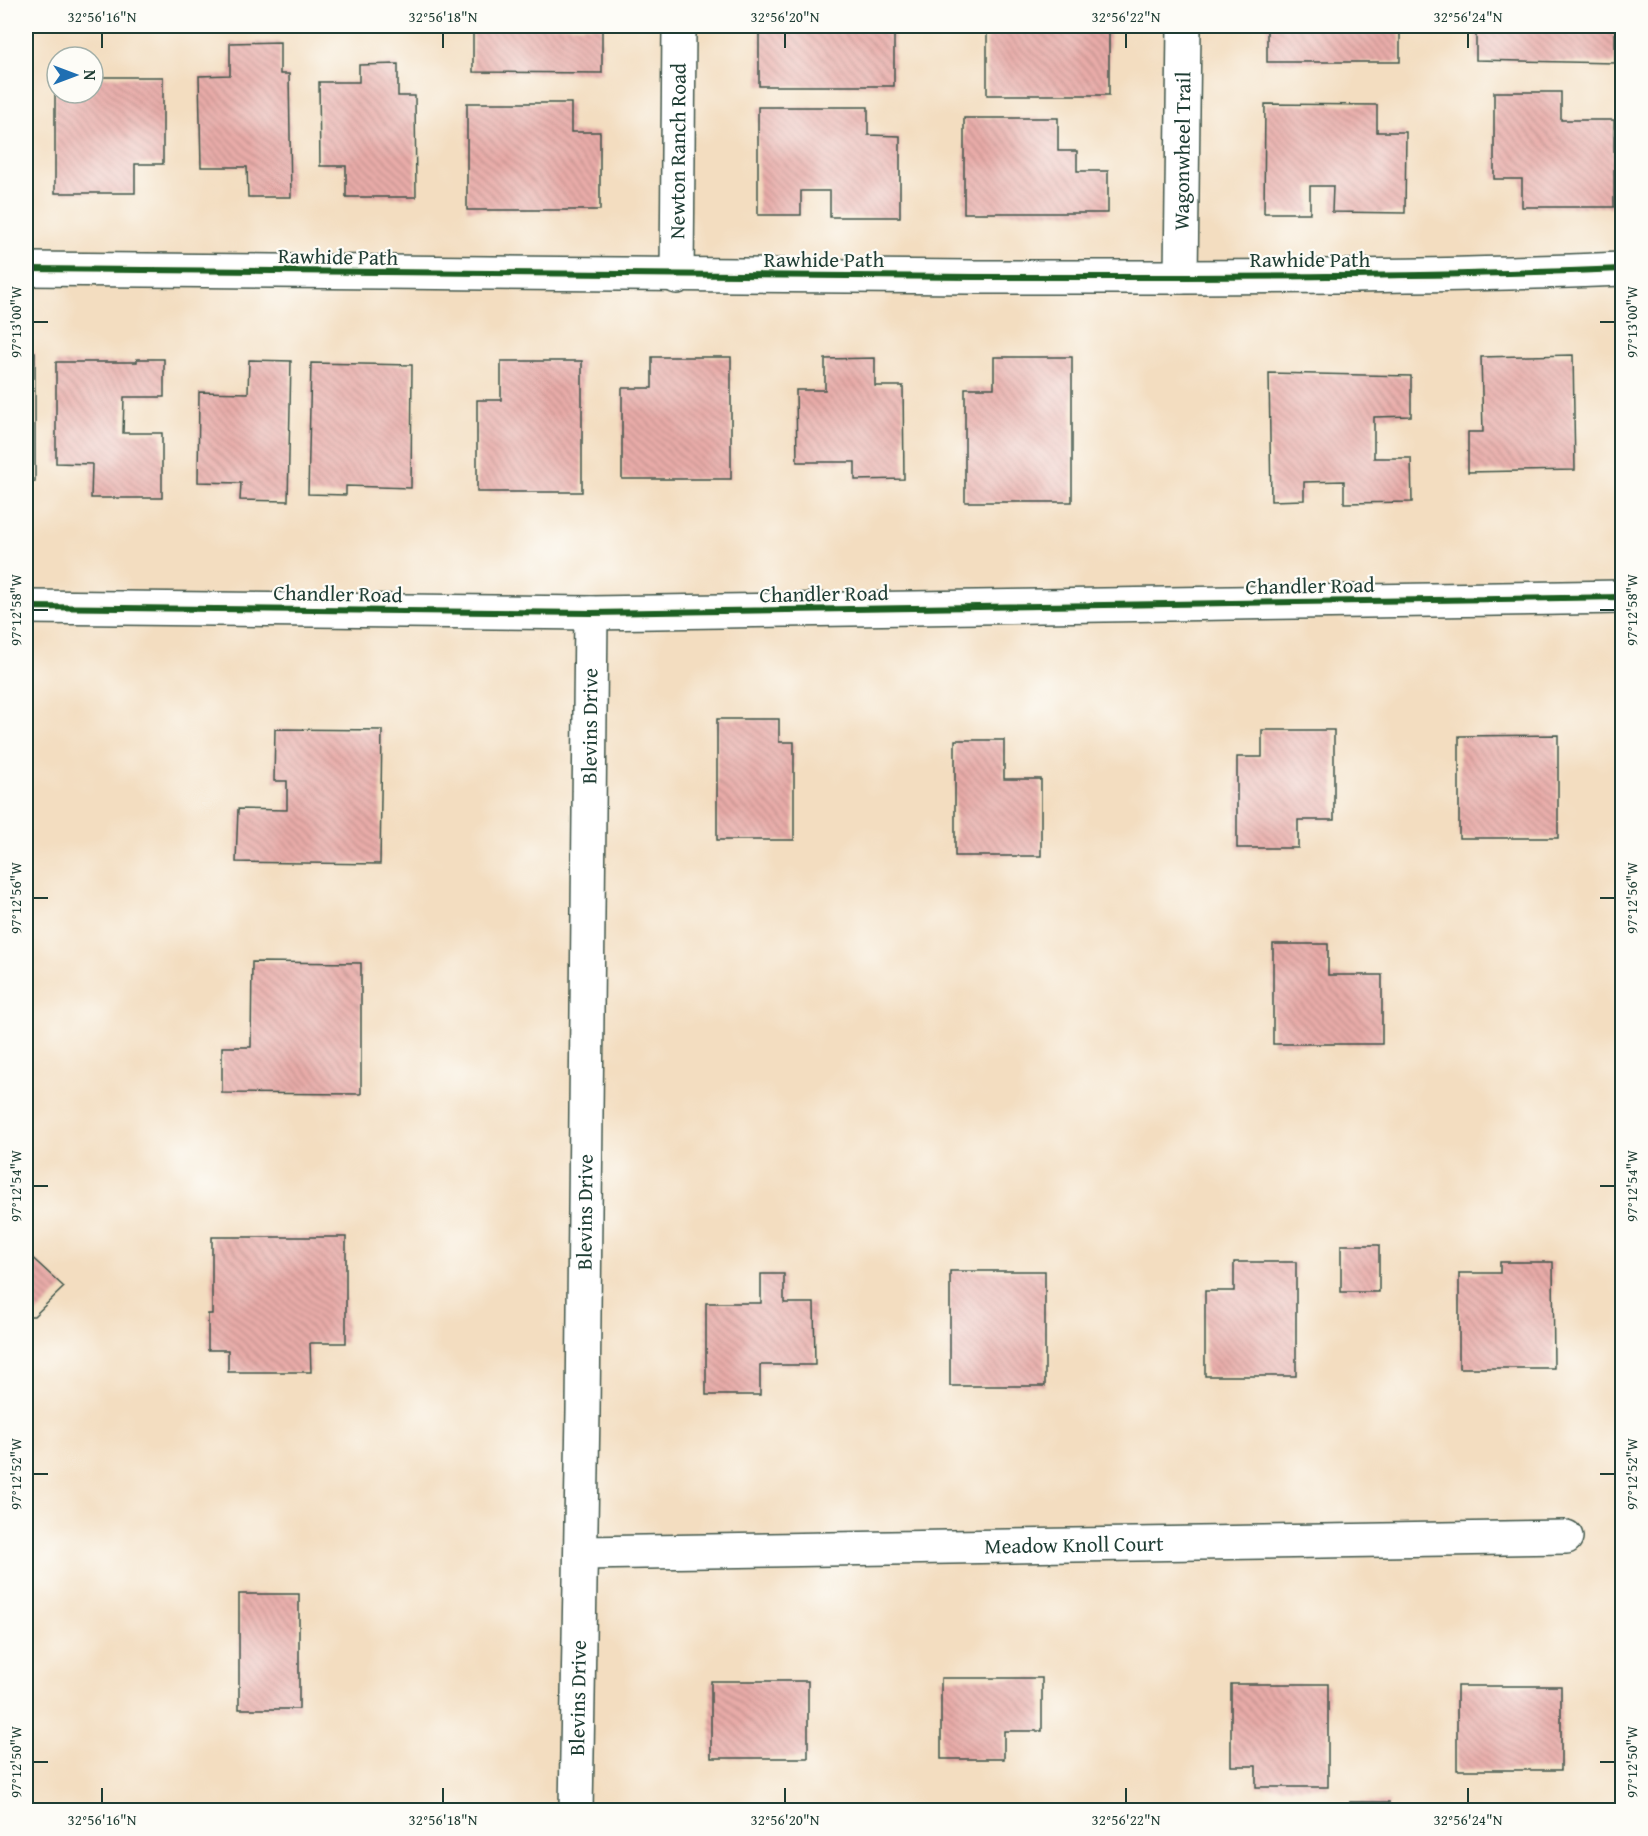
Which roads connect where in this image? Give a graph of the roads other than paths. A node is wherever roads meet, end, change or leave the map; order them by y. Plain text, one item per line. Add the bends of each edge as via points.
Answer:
1 (679, 26) edge
2 (1184, 26) edge
3 (26, 269) edge
4 (1623, 269) edge
5 (677, 277) junction
6 (1181, 277) junction
7 (1623, 597) edge
8 (26, 607) edge
9 (591, 614) junction
10 (1566, 1537) dead end
11 (582, 1553) junction
12 (576, 1810) edge

1 - 5 street, Newton Ranch Road
2 - 6 street, Wagonwheel Trail
3 - 5 street, Rawhide Path
4 - 6 street, Rawhide Path via 1442,277
5 - 6 street, Rawhide Path
7 - 9 street, Chandler Road
8 - 9 street, Chandler Road
9 - 11 street, Blevins Drive
10 - 11 street, Meadow Knoll Court
11 - 12 street, Blevins Drive

